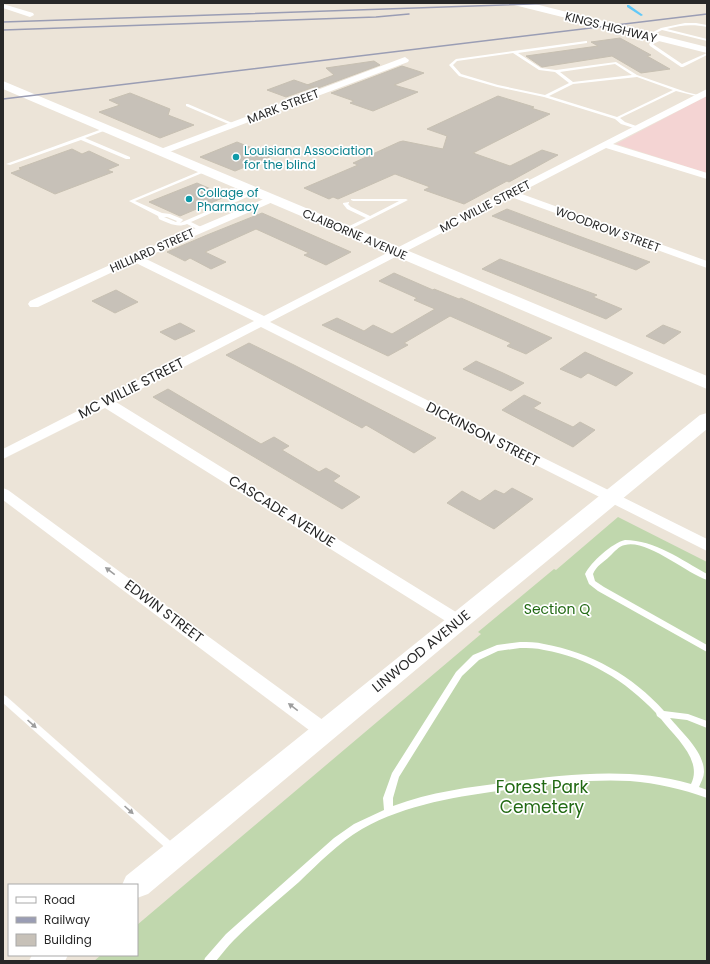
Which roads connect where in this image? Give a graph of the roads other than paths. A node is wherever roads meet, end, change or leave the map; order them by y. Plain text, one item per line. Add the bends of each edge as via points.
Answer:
1 (518, 3) edge
2 (532, 3) edge
3 (3, 6) edge
4 (30, 15) dead end
5 (707, 26) edge
6 (662, 35) junction
7 (586, 42) dead end
8 (706, 48) edge
9 (514, 52) junction
10 (405, 60) dead end
11 (556, 71) junction
12 (637, 76) junction
13 (572, 83) junction
14 (3, 85) edge
15 (676, 90) junction
16 (545, 96) junction
17 (702, 97) edge
18 (187, 106) dead end
19 (617, 118) junction
20 (235, 125) junction
21 (637, 128) junction
22 (107, 129) junction
23 (80, 138) junction
24 (606, 145) junction
25 (161, 152) junction
26 (128, 158) dead end
27 (8, 164) dead end
28 (205, 171) junction
29 (707, 176) edge
30 (256, 192) junction
31 (510, 193) junction
32 (271, 199) junction
33 (353, 200) dead end
34 (347, 203) dead end
35 (370, 218) junction
36 (186, 222) junction
37 (201, 229) junction
38 (345, 230) junction
39 (396, 252) junction
40 (134, 258) junction
41 (707, 265) edge
42 (34, 304) dead end
43 (261, 321) junction
44 (707, 383) edge
45 (106, 402) junction
46 (707, 419) edge
47 (3, 455) edge
48 (3, 493) edge
49 (610, 497) junction
50 (707, 546) edge
51 (707, 577) edge
52 (458, 621) junction
53 (707, 649) edge
54 (3, 698) edge
55 (660, 714) junction
56 (707, 725) edge
57 (324, 730) junction
58 (693, 789) junction
59 (707, 794) edge
60 (389, 812) junction
61 (177, 852) junction
62 (138, 884) edge
63 (209, 961) edge

1 - 6 main road, KINGS HIGHWAY
2 - 6 main road, KINGS HIGHWAY
3 - 4 street
5 - 6 lane via 697,23 670,26
6 - 8 lane
6 - 8 main road, KINGS HIGHWAY via 682,44
6 - 8 lane via 651,44 652,46 682,66
7 - 9 lane
9 - 11 lane via 540,69
9 - 16 lane via 456,60 451,65 460,74 497,86
10 - 20 street, MARK STREET
11 - 12 lane via 616,63
11 - 13 lane
12 - 13 lane
12 - 15 lane
13 - 16 lane
14 - 22 main road, CLAIBORNE AVENUE
15 - 17 lane
15 - 19 lane
16 - 19 lane
17 - 21 street, MC WILLIE STREET
18 - 20 lane
19 - 21 lane
20 - 25 street, MARK STREET
21 - 24 street, MC WILLIE STREET
22 - 23 lane
22 - 25 main road, CLAIBORNE AVENUE
23 - 26 lane
23 - 27 lane
24 - 29 street
24 - 31 street, MC WILLIE STREET
25 - 28 main road, CLAIBORNE AVENUE
28 - 30 main road, CLAIBORNE AVENUE
28 - 36 lane via 132,201 161,215 180,220 178,223 181,225
30 - 32 main road, CLAIBORNE AVENUE
30 - 36 lane
31 - 39 street, MC WILLIE STREET
31 - 41 street, WOODROW STREET
32 - 37 street, HILLIARD STREET
32 - 38 main road, CLAIBORNE AVENUE
33 - 35 lane via 406,200
34 - 35 lane via 345,204 349,208
35 - 38 lane
36 - 37 lane
37 - 40 street, HILLIARD STREET
38 - 39 main road, CLAIBORNE AVENUE
39 - 43 street, MC WILLIE STREET
39 - 44 main road, CLAIBORNE AVENUE
40 - 42 street, HILLIARD STREET
40 - 43 street, DICKINSON STREET
43 - 45 street, MC WILLIE STREET
43 - 49 street, DICKINSON STREET
45 - 47 street, MC WILLIE STREET
45 - 52 street, CASCADE AVENUE
46 - 49 main road, LINWOOD AVENUE
57 -> 48 street, EDWIN STREET
49 - 50 street, DICKINSON STREET
49 - 52 main road, LINWOOD AVENUE
51 - 53 lane via 643,544 631,541 617,545 589,574 592,582 601,590
52 - 57 main road, LINWOOD AVENUE
54 -> 61 lane
55 - 56 lane via 688,717
55 - 58 lane via 682,738 698,763 698,779
55 - 60 lane via 640,692 621,678 599,665 574,655 527,645 507,646 488,651 468,663 459,674 395,776 388,798
57 - 61 main road, LINWOOD AVENUE
58 - 59 lane
58 - 60 lane via 645,778 573,778 468,791
60 - 63 lane via 353,829 337,841 241,927
61 - 62 main road, LINWOOD AVENUE

